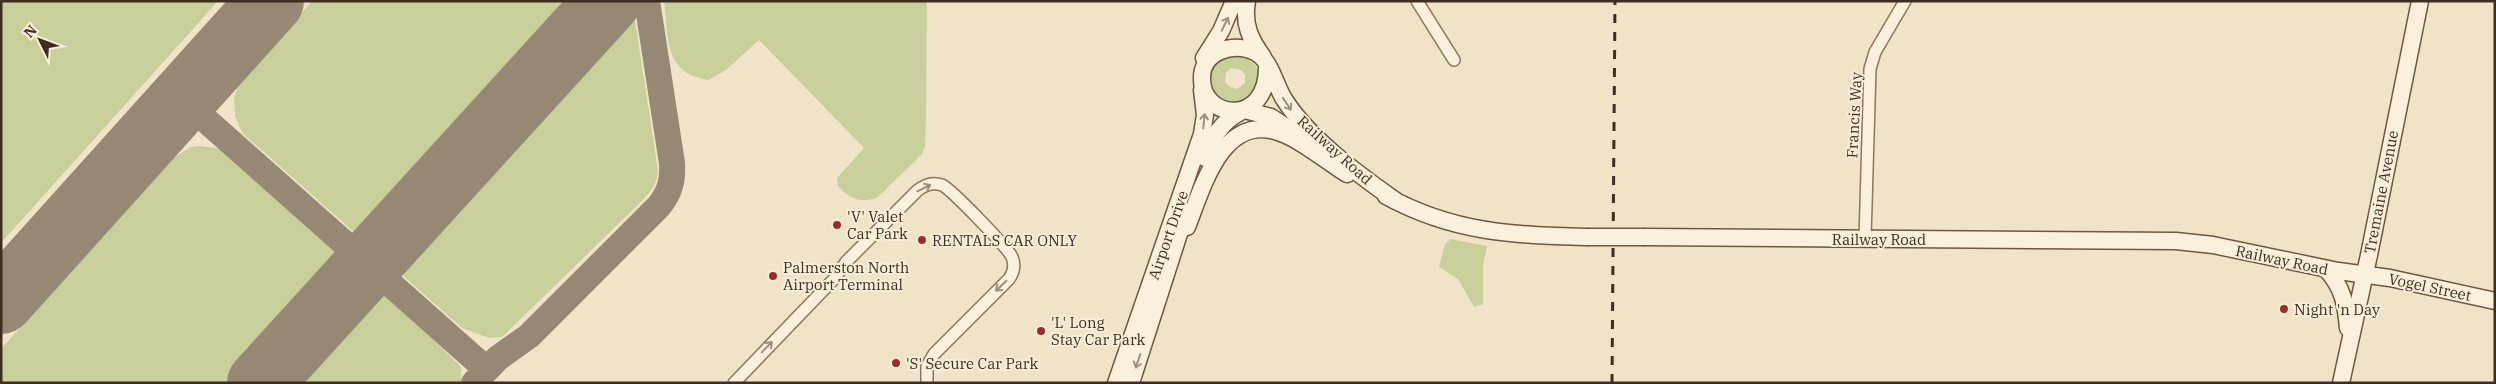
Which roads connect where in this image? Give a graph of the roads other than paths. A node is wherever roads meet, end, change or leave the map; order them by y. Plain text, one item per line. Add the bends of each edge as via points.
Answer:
1 (1234, 1) edge
2 (1247, 1) edge
3 (1417, 1) edge
4 (1905, 1) edge
5 (2420, 1) edge
6 (1454, 60) dead end
7 (1266, 62) junction
8 (1202, 81) junction
9 (1244, 110) junction
10 (1360, 182) junction
11 (1396, 201) junction
12 (1865, 238) junction
13 (1172, 262) junction
14 (2326, 269) junction
15 (2365, 274) junction
16 (2495, 301) edge
17 (2350, 341) junction
18 (734, 383) edge
19 (927, 383) edge
20 (1116, 383) edge
21 (1131, 383) edge
22 (2341, 383) edge

8 -> 1 main road via 1203,59 1221,31
2 - 7 main road, Railway Road via 1246,20 1250,38
3 - 6 street
4 - 12 street, Francis Way via 1875,52 1870,68
5 - 15 main road, Tremaine Avenue
7 - 8 main road via 1246,49 1227,49 1209,59
7 - 9 main road via 1267,82 1263,93
7 -> 11 main road, Railway Road via 1284,99 1298,118 1344,162
8 - 9 main road via 1212,102 1220,108
20 -> 8 main road, Airport Drive via 1202,134 1205,115
9 - 10 main road, Railway Road via 1271,117 1288,126
9 - 13 main road, Airport Drive via 1222,125 1211,142
10 - 11 main road, Railway Road
10 - 13 main road via 1277,131 1260,130 1241,135 1216,158
11 - 12 main road, Railway Road, bridge via 1438,220 1491,232 1587,237
12 - 14 main road, Railway Road via 2176,242 2213,245
13 -> 21 main road, Airport Drive
14 - 15 main road, Railway Road
14 - 17 main road via 2344,296
15 - 16 main road, Vogel Street
15 - 17 main road, Tremaine Avenue
17 - 22 main road, Tremaine Avenue
18 -> 19 street via 917,191 936,184 948,189 971,210 1008,251 1014,267 1009,279 934,354 927,366

